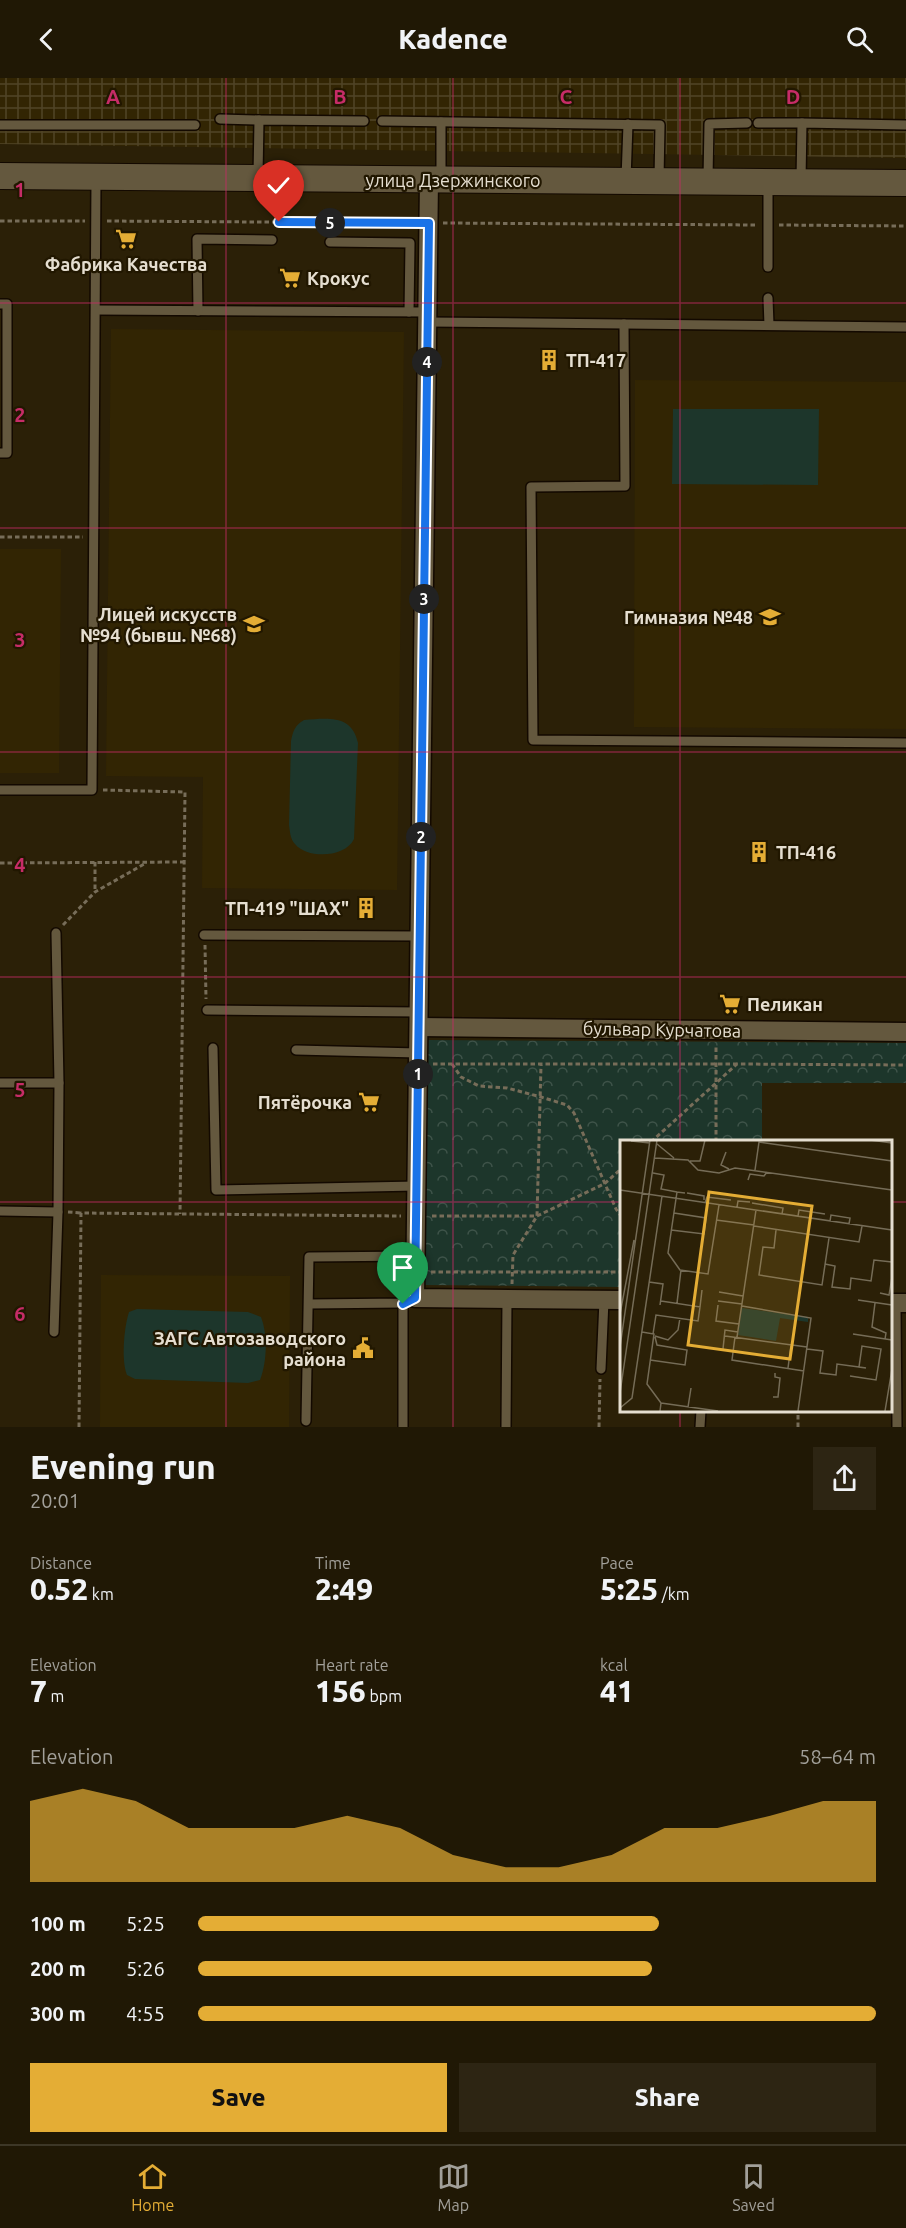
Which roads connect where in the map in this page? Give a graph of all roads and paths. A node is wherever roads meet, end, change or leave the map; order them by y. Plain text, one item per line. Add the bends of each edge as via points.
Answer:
1 (220, 119) dead end
2 (260, 120) junction
3 (364, 121) dead end
4 (382, 121) dead end
5 (441, 122) junction
6 (747, 123) dead end
7 (759, 123) dead end
8 (802, 123) junction
9 (0, 124) edge
10 (628, 124) junction
11 (195, 125) dead end
12 (906, 125) edge
13 (0, 176) edge
14 (96, 177) junction
15 (258, 178) junction
16 (435, 180) junction
17 (626, 181) junction
18 (659, 181) junction
19 (708, 182) junction
20 (768, 182) junction
21 (801, 182) junction
22 (906, 183) edge
23 (0, 221) edge
24 (96, 221) junction
25 (429, 223) junction
26 (768, 225) junction
27 (906, 226) edge
28 (272, 240) dead end
29 (330, 242) dead end
30 (768, 267) dead end
31 (768, 298) dead end
32 (0, 304) edge
33 (96, 310) junction
34 (198, 310) junction
35 (409, 312) junction
36 (427, 317) junction
37 (624, 324) junction
38 (769, 326) junction
39 (906, 327) edge
40 (0, 453) edge
41 (0, 537) edge
42 (94, 537) junction
43 (906, 743) edge
44 (0, 790) edge
45 (92, 790) junction
46 (95, 862) junction
47 (147, 862) junction
48 (184, 862) junction
49 (0, 863) edge
50 (95, 892) junction
51 (56, 933) joint
52 (204, 935) joint
53 (420, 936) junction
54 (207, 1010) joint
55 (419, 1020) junction
56 (716, 1030) junction
57 (906, 1032) edge
58 (213, 1048) dead end
59 (296, 1050) dead end
60 (418, 1059) junction
61 (452, 1064) junction
62 (716, 1064) junction
63 (737, 1064) junction
64 (542, 1065) junction
65 (906, 1065) edge
66 (0, 1083) edge
67 (59, 1083) junction
68 (716, 1084) junction
69 (541, 1096) junction
70 (653, 1140) edge
71 (716, 1140) edge
72 (620, 1170) edge
73 (604, 1184) junction
74 (417, 1186) junction
75 (0, 1211) edge
76 (58, 1212) junction
77 (180, 1214) junction
78 (620, 1214) edge
79 (416, 1216) junction
80 (537, 1216) junction
81 (416, 1264) junction
82 (513, 1272) junction
83 (620, 1272) edge
84 (510, 1299) junction
85 (613, 1300) edge
86 (409, 1301) junction
87 (897, 1303) edge
88 (309, 1304) junction
89 (54, 1332) dead end
90 (601, 1368) joint
91 (701, 1412) edge
92 (306, 1421) dead end
93 (79, 1427) edge
94 (403, 1427) edge
95 (506, 1427) edge
96 (599, 1427) edge
97 (700, 1427) edge
98 (897, 1427) edge

1 - 2 lane
2 - 3 lane
2 - 15 lane
4 - 5 lane
5 - 10 lane
5 - 16 lane
6 - 19 lane via 709,124
7 - 8 lane
8 - 12 lane
8 - 21 lane
9 - 11 lane
10 - 17 lane
10 - 18 lane via 660,125
13 - 14 main road, улица Дзержинского
14 - 15 main road, улица Дзержинского
14 - 24 lane
15 - 16 main road, улица Дзержинского
16 - 17 main road, улица Дзержинского
16 - 25 street
17 - 18 main road, улица Дзержинского
18 - 19 main road, улица Дзержинского
19 - 20 main road, улица Дзержинского
20 - 21 main road, улица Дзержинского
20 - 26 lane
21 - 22 main road, улица Дзержинского
23 - 24 path
24 - 25 path
24 - 33 lane
25 - 26 path
25 - 36 street
26 - 27 path
26 - 30 lane
28 - 34 lane via 197,239
29 - 35 lane via 410,243
31 - 38 lane
32 - 40 lane via 7,304 7,453
33 - 34 lane
33 - 42 lane
34 - 35 lane
35 - 36 lane
36 - 37 lane
36 - 53 street
37 - 38 lane
37 - 43 lane via 625,486 531,487 532,740
38 - 39 lane
41 - 42 path
42 - 45 lane
44 - 45 lane
45 - 48 path via 185,792
46 - 47 path
46 - 49 path
46 - 50 path
47 - 48 path
47 - 50 path
48 - 77 path
50 - 51 path
51 - 67 lane
52 - 53 lane
52 - 54 path
53 - 55 street
54 - 55 lane
55 - 56 street, бульвар Курчатова
55 - 60 street
56 - 57 street, бульвар Курчатова
56 - 62 path
58 - 74 lane via 216,1190
59 - 60 lane
60 - 61 path
60 - 74 street
61 - 64 path
61 - 69 path via 461,1077 480,1086
62 - 63 path
62 - 64 path
62 - 68 path
63 - 65 path
63 - 68 path
64 - 69 path
66 - 67 lane
67 - 76 lane
68 - 70 path
68 - 71 path
69 - 73 path via 567,1105 574,1113
69 - 80 path
72 - 73 path
73 - 78 path
73 - 80 path
74 - 79 street
75 - 76 lane
76 - 89 lane
77 - 79 path
77 - 93 path via 81,1213
79 - 80 path
79 - 81 street
80 - 82 path via 513,1255
81 - 82 path
81 - 86 street
81 - 88 lane via 309,1257
82 - 83 path
82 - 84 path
84 - 85 street
84 - 86 street
84 - 95 lane
85 - 90 lane
86 - 88 lane
86 - 94 lane
87 - 98 lane
88 - 92 lane
90 - 96 path
91 - 97 lane

